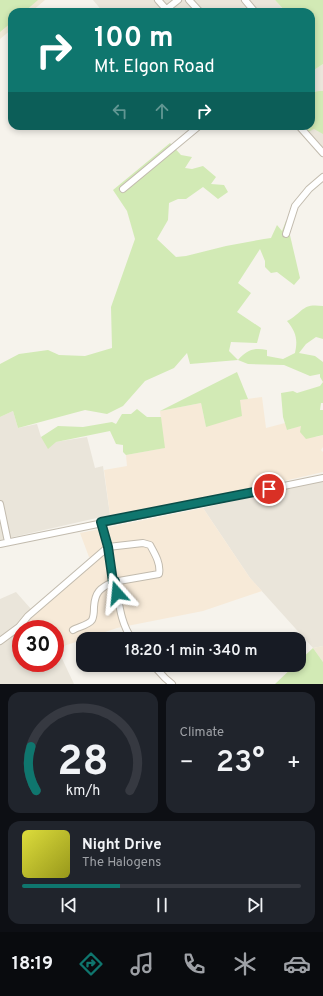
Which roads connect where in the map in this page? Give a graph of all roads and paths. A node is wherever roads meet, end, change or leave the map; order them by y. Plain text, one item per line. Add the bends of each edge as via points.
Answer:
1 (178, 0) edge
2 (189, 0) edge
3 (245, 0) edge
4 (169, 8) edge
5 (196, 8) edge
6 (252, 8) edge
7 (194, 130) edge
8 (303, 130) edge
9 (323, 153) edge
10 (323, 177) edge
11 (123, 189) dead end
12 (286, 234) dead end
13 (323, 478) edge
14 (0, 504) edge
15 (101, 522) junction
16 (8, 542) junction
17 (0, 544) edge
18 (108, 547) junction
19 (114, 581) junction
20 (73, 630) dead end
21 (127, 632) edge
22 (0, 641) edge
23 (159, 672) edge
24 (172, 684) edge

1 - 4 street
2 - 5 street
3 - 6 street
7 - 11 street
8 - 9 street
10 - 12 street via 295,206
13 - 15 street
14 - 16 street
15 - 16 street
15 - 18 street
16 - 17 street
18 - 19 street
18 - 19 street via 147,543 153,550 160,569 159,574
18 - 22 street
19 - 20 street via 104,586 95,597 94,614 89,623
19 - 21 street
23 - 24 street

